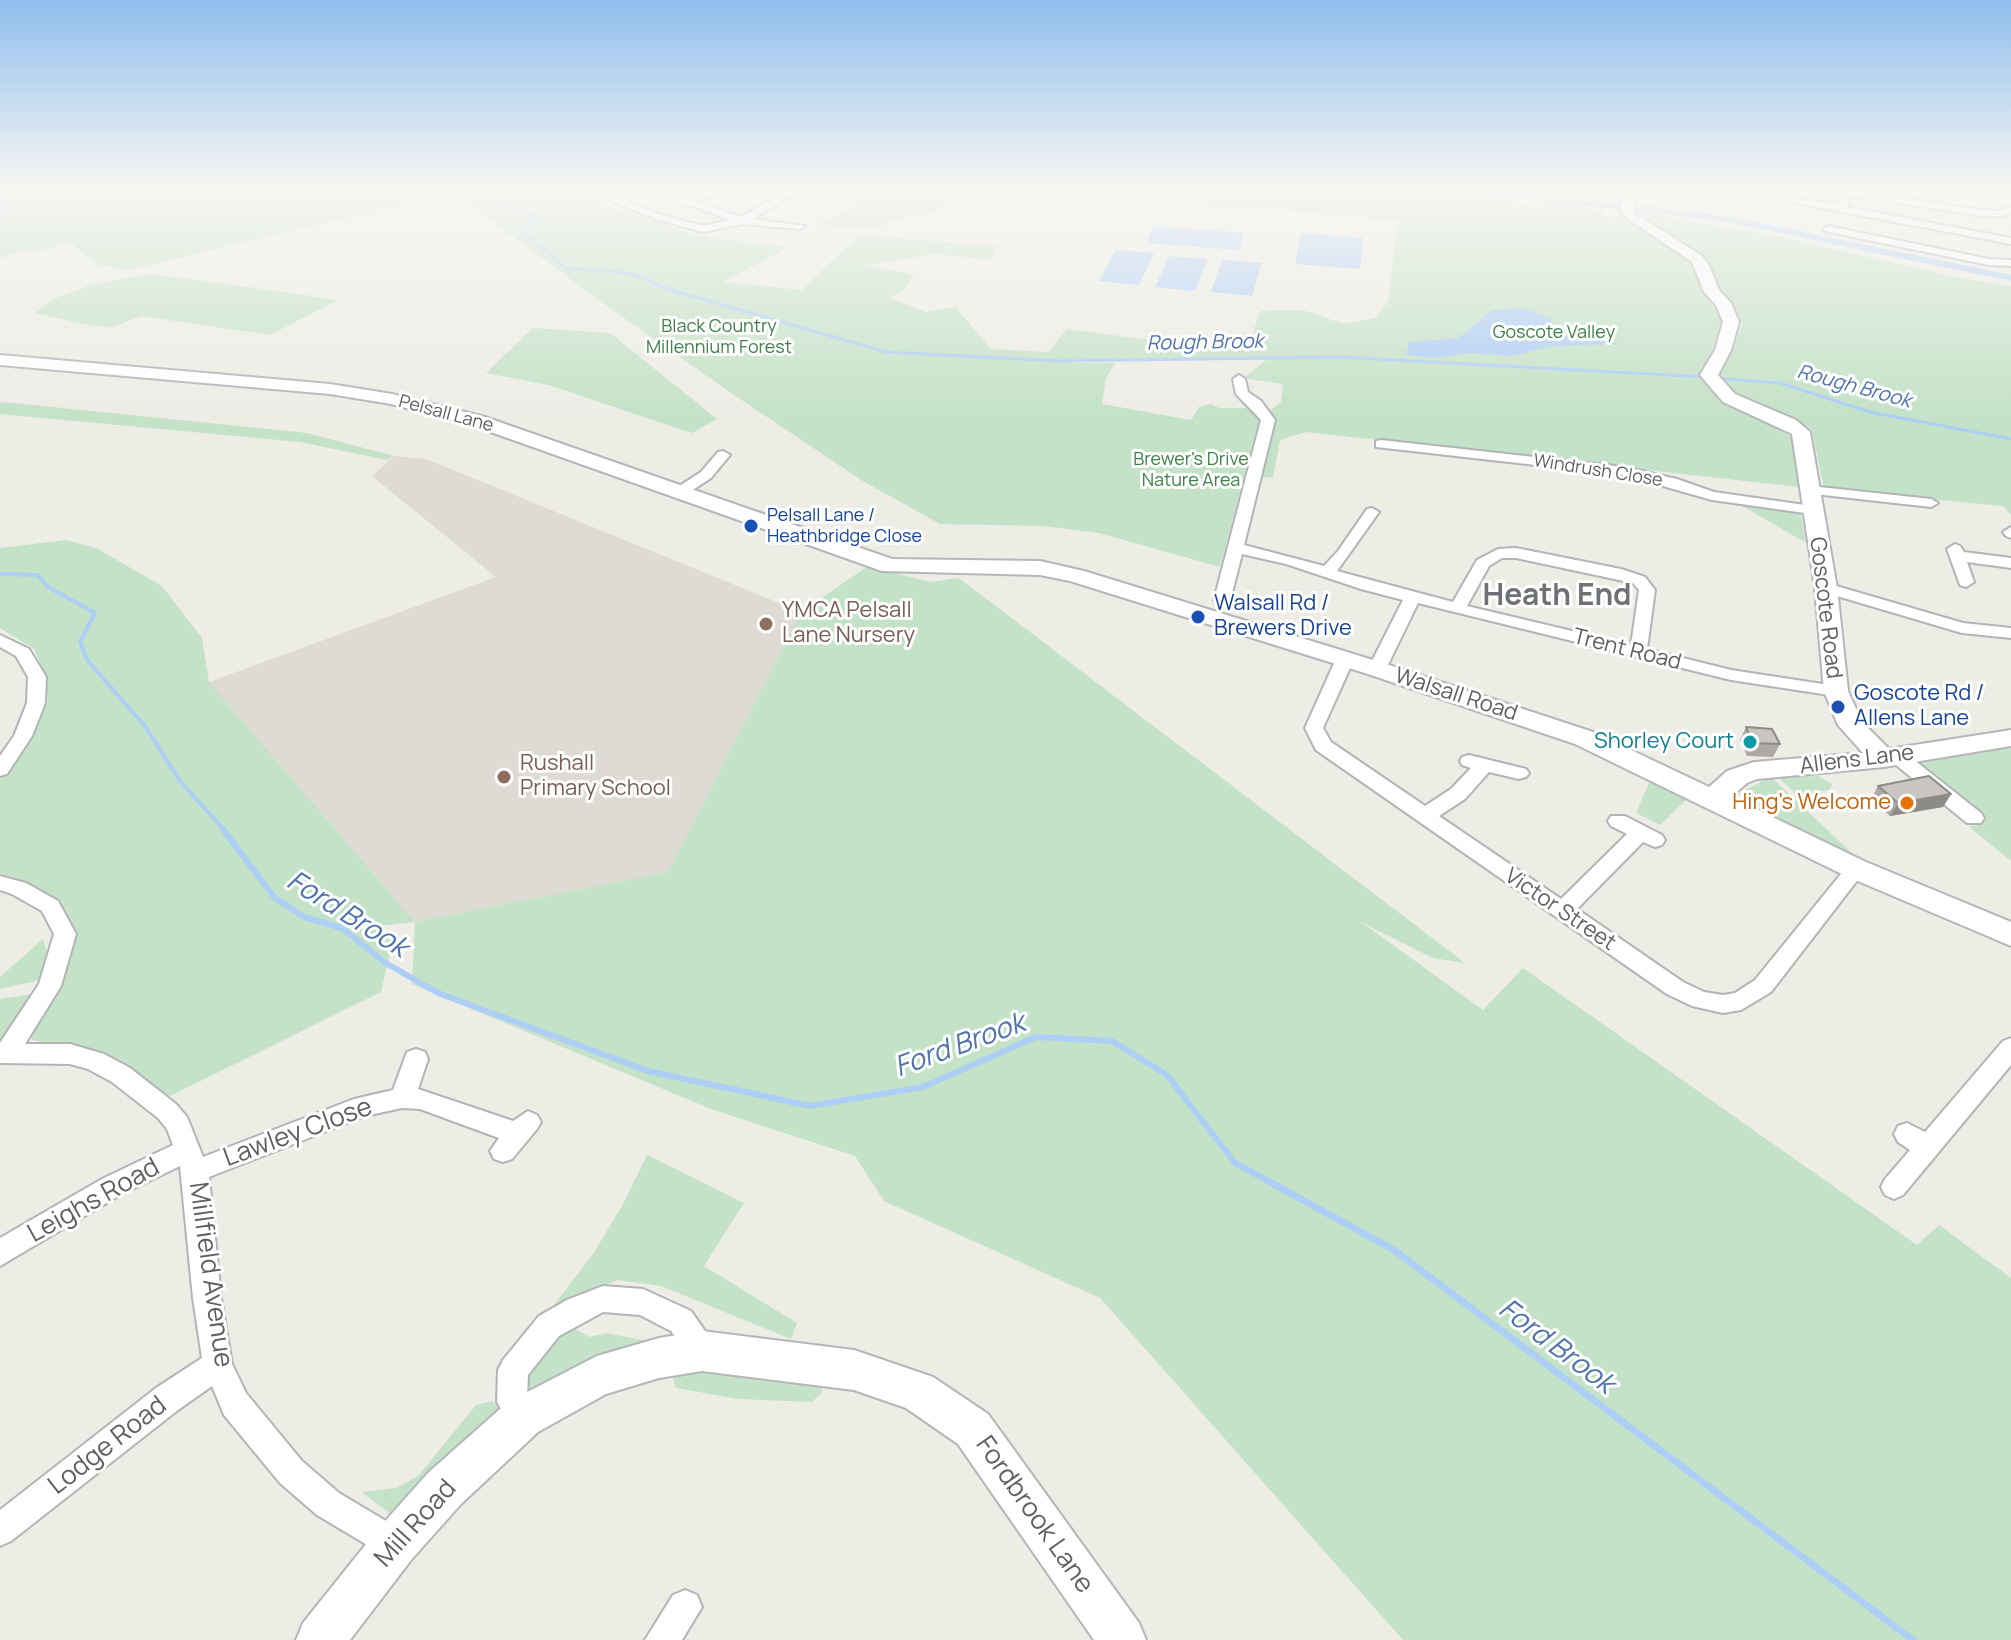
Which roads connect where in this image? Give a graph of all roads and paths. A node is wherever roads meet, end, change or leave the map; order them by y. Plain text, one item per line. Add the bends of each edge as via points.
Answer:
1 (1699, 262) edge
2 (1, 361) edge
3 (1239, 379) dead end
4 (1381, 444) dead end
5 (736, 467) dead end
6 (683, 490) junction
7 (1811, 500) junction
8 (1931, 503) dead end
9 (1372, 512) dead end
10 (1236, 548) junction
11 (871, 560) joint
12 (2011, 563) edge
13 (1327, 572) junction
14 (1966, 582) dead end
15 (1826, 588) junction
16 (1412, 598) junction
17 (1233, 602) dead end
18 (1458, 608) junction
19 (2011, 633) edge
20 (0, 640) edge
21 (1638, 653) junction
22 (1345, 659) junction
23 (1377, 669) junction
24 (1836, 691) junction
25 (2011, 738) edge
26 (1890, 757) junction
27 (0, 770) edge
28 (1519, 773) dead end
29 (1712, 799) junction
30 (1424, 816) junction
31 (1974, 818) dead end
32 (1618, 821) dead end
33 (1856, 869) junction
34 (0, 883) edge
35 (1562, 911) junction
36 (2011, 935) edge
37 (2011, 1048) edge
38 (4, 1052) edge
39 (416, 1059) dead end
40 (402, 1098) junction
41 (517, 1136) dead end
42 (192, 1161) junction
43 (1894, 1187) dead end
44 (0, 1253) edge
45 (702, 1351) junction
46 (218, 1365) junction
47 (566, 1392) joint
48 (523, 1417) junction
49 (0, 1530) edge
50 (395, 1544) junction
51 (685, 1607) dead end
52 (320, 1640) edge
53 (662, 1640) edge
54 (1122, 1640) edge

1 - 7 street, Goscote Road via 1731,322 1709,375 1729,398 1801,432
2 - 6 street, Pelsall Lane via 392,399 478,421
3 - 10 street via 1242,394 1268,420
4 - 7 street, Windrush Close via 1624,471 1712,496
5 - 6 street via 720,460
6 - 11 street, Pelsall Lane
7 - 8 street
7 - 15 street, Goscote Road
9 - 13 street via 1347,535
10 - 13 street, Trent Road
10 - 17 street via 1222,600
11 - 22 street, Walsall Road via 922,568 1040,568
12 - 14 street via 1957,553
13 - 16 street, Trent Road
15 - 19 street via 1962,628
15 - 24 street, Goscote Road
16 - 18 street, Trent Road
16 - 23 street
18 - 21 street, Trent Road
18 - 21 street via 1483,563 1498,554 1621,574 1639,580 1647,590
20 - 27 street via 23,653 37,677 28,725
21 - 24 street, Trent Road via 1731,675
22 - 23 street, Walsall Road
22 - 30 street, Victor Street via 1314,728 1323,746
23 - 29 street, Walsall Road via 1584,738
24 - 26 street, Goscote Road via 1851,725
25 - 26 street, Allens Lane
26 - 29 street, Allens Lane via 1754,771 1728,783
26 - 31 street
28 - 30 street via 1476,763 1458,794
29 - 33 street, Walsall Road
30 - 35 street, Victor Street
32 - 35 street via 1648,836
33 - 35 street, Victor Street via 1763,986 1741,1001 1723,1004 1675,988
33 - 36 street, Walsall Road
34 - 38 street via 50,906 65,934 50,986
37 - 43 street via 1917,1141
38 - 42 street, Millfield Avenue via 82,1056 121,1075 178,1124
39 - 40 street, Lawley Close
40 - 41 street, Lawley Close via 431,1102
40 - 42 street, Lawley Close
42 - 44 street, Leighs Road via 111,1187
42 - 46 street, Millfield Avenue
45 - 47 street, Fordbrook Lane via 597,1376
45 - 48 street via 681,1321 643,1302 603,1299 549,1326 513,1370 512,1402
45 - 54 street, Fordbrook Lane via 854,1370 918,1392 973,1429
46 - 49 street, Lodge Road
46 - 50 street, Millfield Avenue via 235,1404 291,1472 328,1504
47 - 48 street, Mill Road
48 - 50 street, Mill Road via 445,1488
50 - 52 street, Mill Road
51 - 53 street

